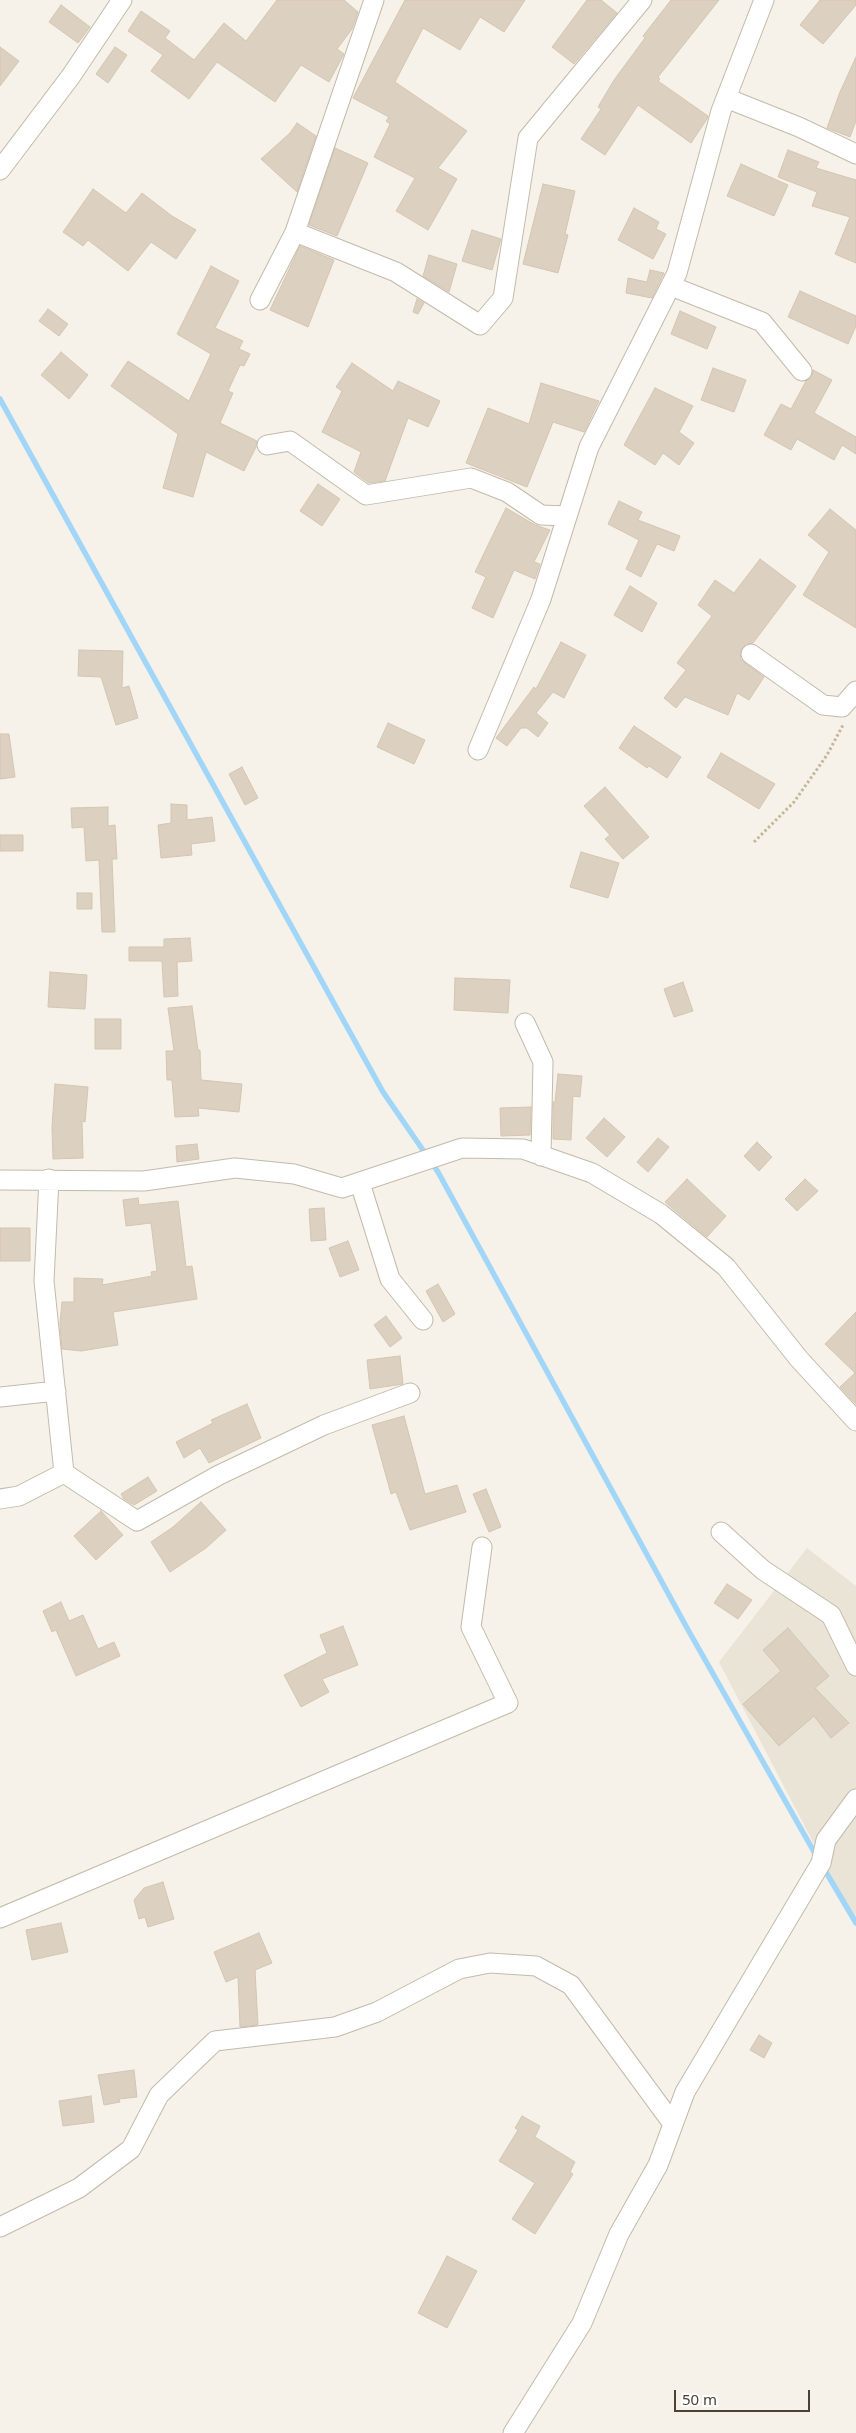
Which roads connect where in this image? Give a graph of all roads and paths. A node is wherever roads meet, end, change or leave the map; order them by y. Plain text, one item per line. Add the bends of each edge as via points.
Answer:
1 (122, 0) edge
2 (374, 0) edge
3 (642, 0) edge
4 (764, 0) edge
5 (726, 98) junction
6 (856, 154) edge
7 (0, 170) edge
8 (295, 232) junction
9 (671, 286) junction
10 (260, 300) dead end
11 (802, 371) dead end
12 (267, 445) dead end
13 (567, 516) junction
14 (751, 654) dead end
15 (856, 691) edge
16 (842, 707) junction
17 (478, 750) dead end
18 (754, 842) dead end
19 (525, 1023) dead end
20 (541, 1156) junction
21 (49, 1179) junction
22 (0, 1180) edge
23 (360, 1183) junction
24 (423, 1320) dead end
25 (56, 1391) junction
26 (410, 1393) dead end
27 (0, 1397) edge
28 (856, 1421) edge
29 (64, 1473) junction
30 (0, 1499) edge
31 (721, 1532) dead end
32 (482, 1546) dead end
33 (856, 1666) edge
34 (856, 1799) edge
35 (0, 1918) edge
36 (673, 2124) junction
37 (0, 2227) edge
38 (513, 2433) edge

1 - 7 street via 71,76
2 - 8 street
3 - 8 street via 528,138 502,298 480,325 396,272
4 - 5 street
5 - 6 street
5 - 9 street
8 - 10 street
9 - 11 street via 762,322
9 - 13 street via 589,447
12 - 13 street via 290,441 366,495 471,478 507,492 541,514
13 - 17 street via 541,599
14 - 16 street via 823,705
15 - 16 street
16 - 18 path via 844,723 827,755 794,802
19 - 20 street via 543,1062
20 - 23 street via 522,1150 462,1148
20 - 28 street via 592,1173 661,1214 726,1267 799,1359
21 - 22 street
21 - 23 street via 144,1181 235,1168 294,1174 342,1188
21 - 25 street via 44,1281
23 - 24 street via 390,1279
25 - 27 street
25 - 29 street
26 - 29 street via 324,1425 219,1475 137,1521
29 - 30 street via 20,1496
31 - 33 street via 763,1570 832,1614
32 - 35 street via 471,1627 508,1703
34 - 36 street via 826,1840 821,1864 685,2092
36 - 37 street via 571,1984 536,1966 490,1963 459,1969 377,2012 335,2027 215,2041 158,2095 131,2149 79,2188
36 - 38 street via 658,2165 619,2234 582,2323

